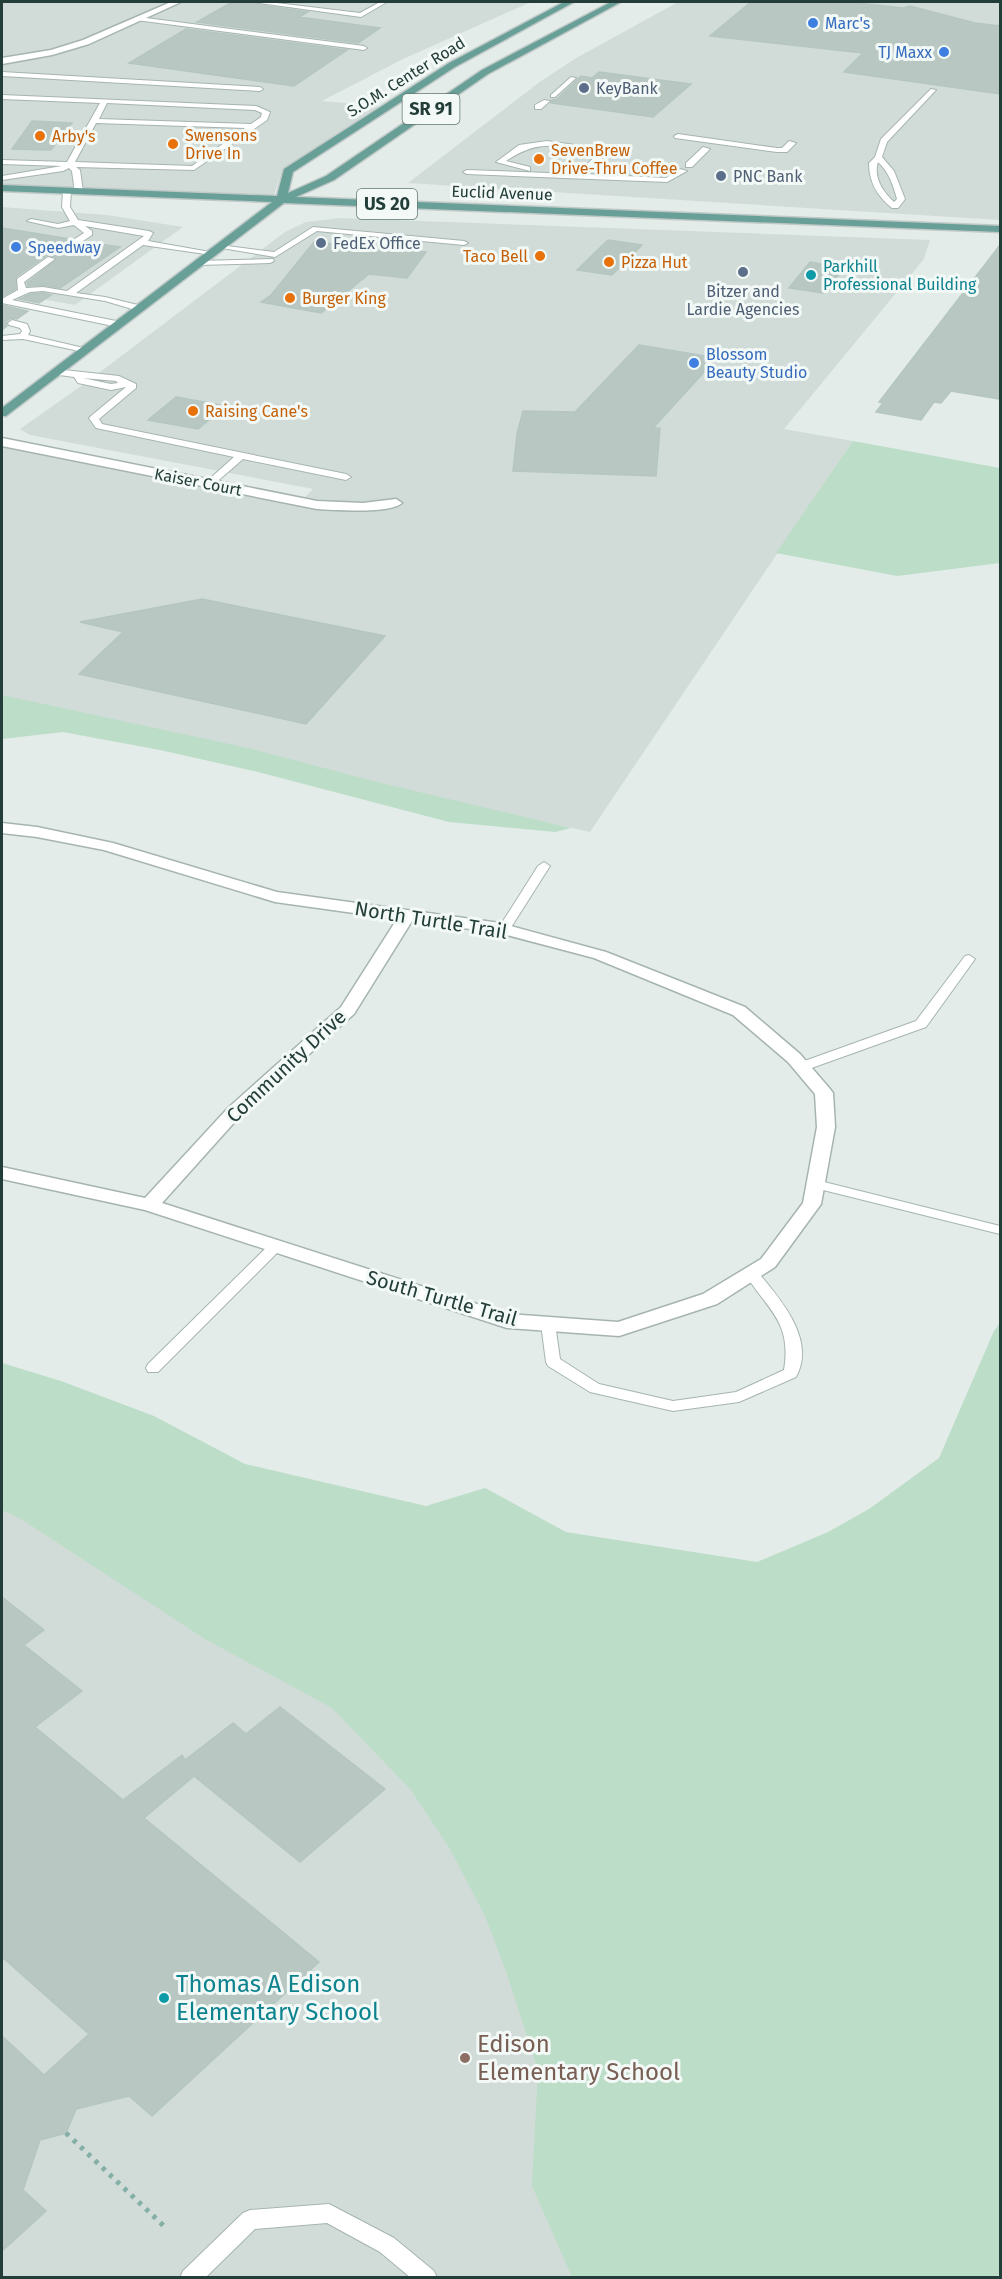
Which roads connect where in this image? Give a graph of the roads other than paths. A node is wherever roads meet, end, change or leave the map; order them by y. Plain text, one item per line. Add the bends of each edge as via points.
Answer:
1 (177, 2) edge
2 (256, 2) edge
3 (384, 2) edge
4 (570, 2) edge
5 (617, 2) edge
6 (138, 19) junction
7 (364, 48) dead end
8 (2, 61) edge
9 (2, 74) edge
10 (573, 78) dead end
11 (260, 89) dead end
12 (933, 90) dead end
13 (553, 96) dead end
14 (2, 98) edge
15 (105, 101) junction
16 (546, 101) dead end
17 (538, 107) dead end
18 (94, 121) junction
19 (252, 126) junction
20 (678, 136) dead end
21 (792, 143) dead end
22 (612, 145) dead end
23 (706, 149) dead end
24 (605, 152) junction
25 (878, 158) junction
26 (2, 162) edge
27 (70, 163) junction
28 (588, 167) junction
29 (467, 172) dead end
30 (2, 177) edge
31 (577, 177) junction
32 (2, 188) edge
33 (67, 191) junction
34 (79, 192) junction
35 (281, 200) junction
36 (31, 221) dead end
37 (75, 222) junction
38 (1000, 229) edge
39 (141, 242) junction
40 (464, 243) dead end
41 (65, 249) dead end
42 (216, 250) junction
43 (273, 258) junction
44 (51, 259) dead end
45 (198, 263) junction
46 (22, 289) junction
47 (69, 294) junction
48 (3, 301) edge
49 (139, 308) junction
50 (12, 323) dead end
51 (118, 324) junction
52 (23, 336) junction
53 (2, 338) edge
54 (84, 349) junction
55 (55, 372) junction
56 (2, 413) edge
57 (2, 442) edge
58 (241, 456) junction
59 (346, 477) dead end
60 (209, 484) junction
61 (396, 503) dead end
62 (2, 828) edge
63 (544, 866) dead end
64 (407, 915) junction
65 (504, 929) junction
66 (969, 958) dead end
67 (801, 1067) junction
68 (824, 1093) joint
69 (2, 1173) edge
70 (816, 1184) junction
71 (149, 1205) junction
72 (1000, 1230) edge
73 (276, 1246) junction
74 (752, 1274) junction
75 (548, 1324) junction
76 (153, 1368) dead end
77 (190, 2277) edge
78 (427, 2277) edge

1 - 6 street
2 - 3 lane via 361,15
4 - 35 main road, S.O.M. Center Road / SR 91 via 452,65 288,171
5 - 35 main road, S.O.M. Center Road / SR 91 via 485,72 330,178
6 - 7 lane
6 - 8 street via 86,42
9 - 11 lane
10 - 13 lane
12 - 25 lane via 884,141
14 - 15 lane
15 - 18 lane
15 - 19 lane via 256,108 266,112
16 - 17 lane
18 - 19 lane
18 - 27 lane
19 - 27 lane via 194,168
20 - 21 lane via 777,150
22 - 24 lane
23 - 31 lane via 667,180
24 - 28 lane
24 - 28 lane via 547,143 522,147 500,162 525,169 568,172
25 - 25 lane via 872,172 881,197 895,206 901,199 894,175
26 - 27 lane
27 - 30 lane via 63,170
27 - 34 lane via 76,170
28 - 31 lane
29 - 31 lane
32 - 33 main road, Euclid Avenue / US 20
33 - 34 main road, Euclid Avenue / US 20
33 - 37 lane via 66,207
34 - 35 main road, Euclid Avenue / US 20
35 - 38 main road, Euclid Avenue / US 20
35 - 42 main road, S.O.M. Center Road / SR 91
36 - 37 lane via 58,225
37 - 39 lane via 149,232
37 - 41 lane via 89,233
39 - 42 lane
39 - 47 lane
40 - 43 lane via 316,229
42 - 43 lane
42 - 45 main road, S.O.M. Center Road / SR 91
43 - 45 lane
44 - 46 lane via 20,281
45 - 49 main road, S.O.M. Center Road / SR 91
46 - 47 lane
46 - 48 lane
47 - 49 lane
48 - 51 lane
49 - 51 main road, S.O.M. Center Road / SR 91
50 - 52 lane via 24,326
51 - 54 main road, S.O.M. Center Road / SR 91
52 - 53 lane
52 - 54 lane
54 - 55 main road, S.O.M. Center Road / SR 91
55 - 56 main road, S.O.M. Center Road / SR 91
55 - 58 lane via 119,379 133,386 94,418 99,426
57 - 60 street, Kaiser Court
58 - 59 lane
58 - 60 lane
60 - 61 street, Kaiser Court via 317,505 363,507
62 - 64 street, North Turtle Trail via 107,846 275,897
63 - 65 lane
64 - 65 street, North Turtle Trail
64 - 71 street, Community Drive via 348,1010 234,1112
65 - 67 street, North Turtle Trail via 600,955 739,1011
66 - 67 lane via 921,1024
67 - 68 street, North Turtle Trail
68 - 70 street, South Turtle Trail via 826,1127
69 - 71 street, South Turtle Trail
70 - 72 lane
70 - 74 street, South Turtle Trail via 812,1204 768,1263
71 - 73 street, South Turtle Trail
73 - 75 street, South Turtle Trail via 507,1322
73 - 76 lane
74 - 75 street, South Turtle Trail via 710,1299 619,1329
74 - 75 lane via 783,1314 795,1349 791,1373 739,1397 673,1406 595,1388 553,1362
77 - 78 lane via 250,2220 329,2213 387,2245

